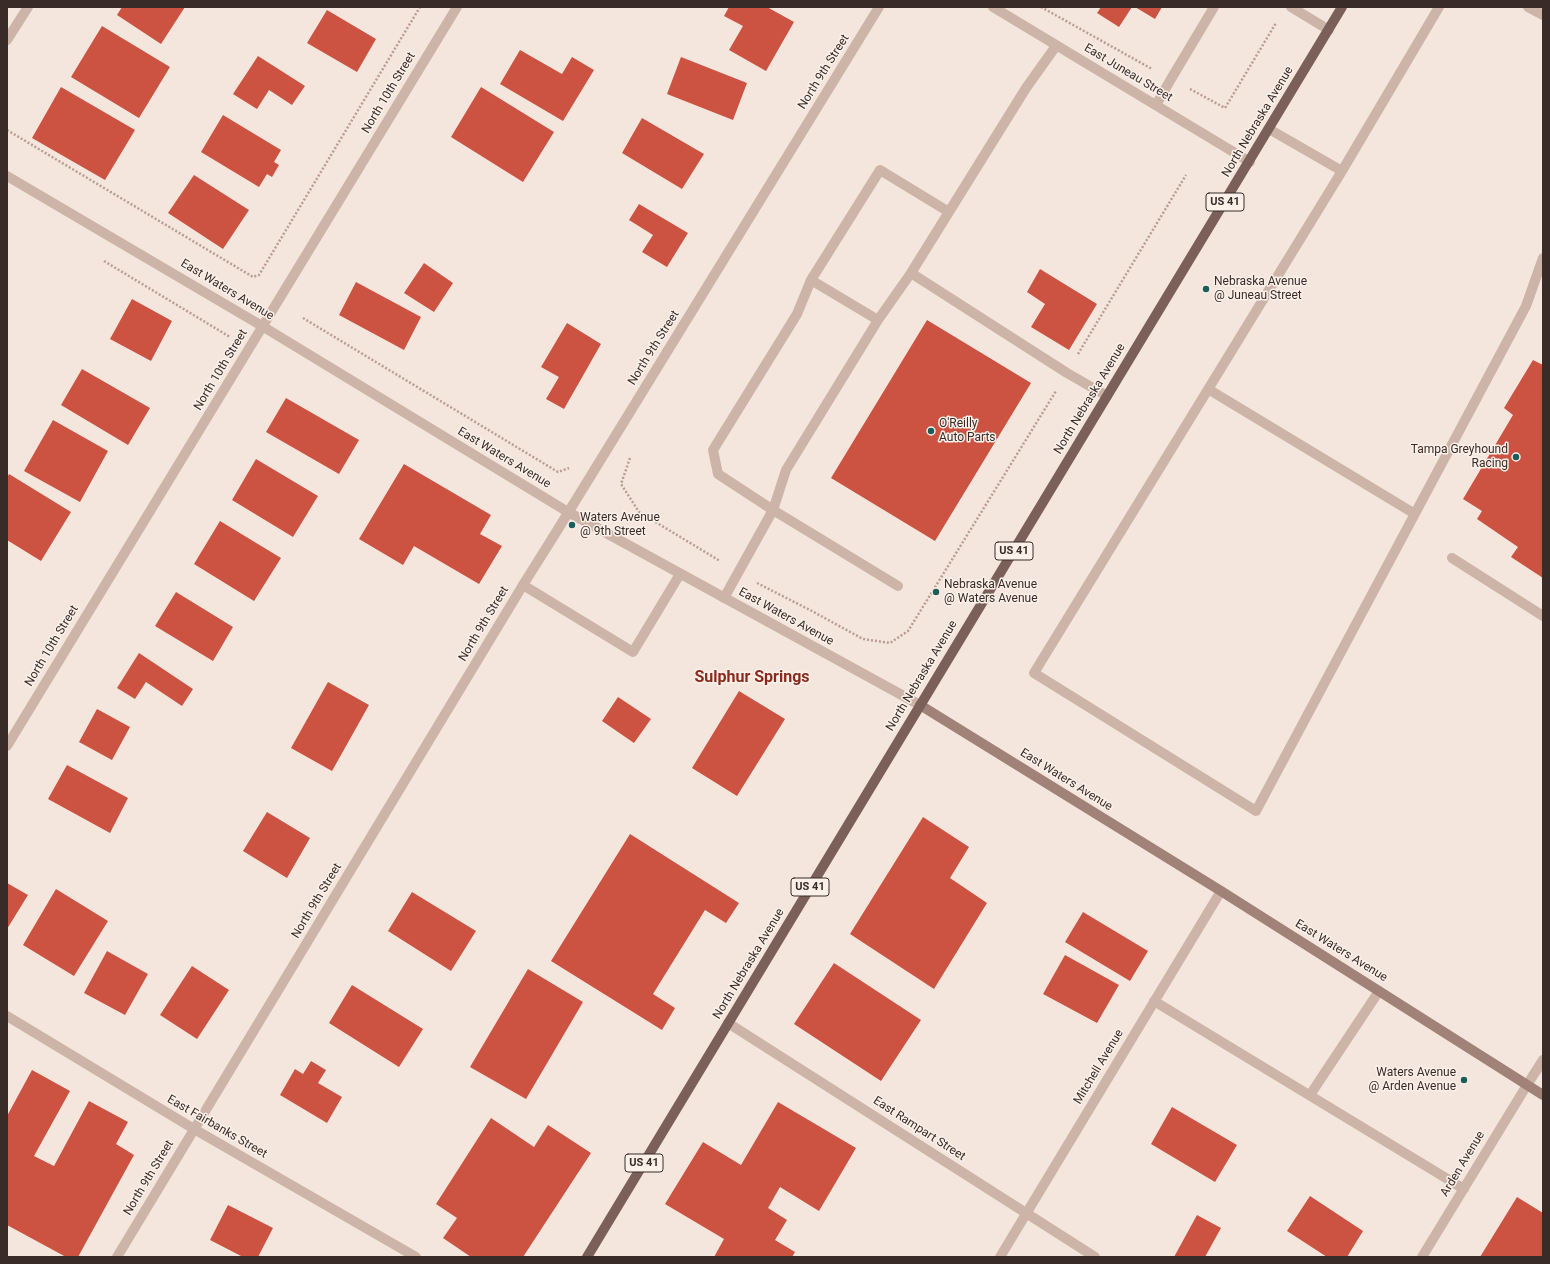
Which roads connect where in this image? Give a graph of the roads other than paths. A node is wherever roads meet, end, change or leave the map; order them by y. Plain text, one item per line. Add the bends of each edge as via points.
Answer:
1 (28, 7) edge
2 (457, 7) edge
3 (879, 7) edge
4 (993, 7) edge
5 (1214, 7) edge
6 (1291, 7) edge
7 (1342, 7) edge
8 (1439, 7) edge
9 (1528, 7) edge
10 (1543, 15) edge
11 (1329, 30) junction
12 (7, 40) edge
13 (1056, 46) junction
14 (1156, 106) junction
15 (1269, 129) junction
16 (1250, 162) junction
17 (1342, 171) junction
18 (7, 176) edge
19 (949, 212) junction
20 (1543, 258) edge
21 (910, 273) junction
22 (811, 280) junction
23 (878, 320) junction
24 (262, 326) junction
25 (1208, 389) junction
26 (1107, 396) junction
27 (774, 510) junction
28 (568, 512) junction
29 (1415, 514) junction
30 (1452, 558) dead end
31 (680, 574) junction
32 (523, 585) junction
33 (898, 586) dead end
34 (724, 598) junction
35 (1543, 616) edge
36 (920, 705) junction
37 (7, 746) edge
38 (1221, 890) junction
39 (1379, 991) junction
40 (1154, 1001) junction
41 (7, 1016) edge
42 (728, 1023) junction
43 (1543, 1060) edge
44 (1527, 1085) junction
45 (1310, 1095) junction
46 (1543, 1095) edge
47 (194, 1129) junction
48 (1464, 1189) junction
49 (1026, 1213) junction
50 (117, 1257) edge
51 (416, 1257) edge
52 (587, 1257) edge
53 (1000, 1257) edge
54 (1095, 1257) edge
55 (1422, 1257) edge

1 - 12 street
2 - 24 street, North 10th Street
3 - 28 street, North 9th Street
4 - 13 street, East Juneau Street
5 - 14 street
6 - 11 street
7 - 11 main road, North Nebraska Avenue / US 41
8 - 17 street
9 - 10 street
11 - 15 main road, North Nebraska Avenue / US 41
13 - 14 street, East Juneau Street
13 - 19 street via 1026,88
14 - 16 street, East Juneau Street
15 - 16 main road, North Nebraska Avenue / US 41
15 - 17 street
16 - 26 main road, North Nebraska Avenue / US 41
17 - 25 street
18 - 24 street, East Waters Avenue
19 - 21 street
19 - 22 street via 880,170
20 - 29 street via 1526,306
21 - 23 street
21 - 26 street
22 - 23 street
22 - 27 street via 797,314 714,450 718,474
23 - 27 street via 786,470
24 - 28 street, East Waters Avenue
24 - 37 street, North 10th Street
25 - 29 street
25 - 29 street via 1034,674 1256,811
26 - 36 main road, North Nebraska Avenue / US 41
27 - 33 street
27 - 34 street
28 - 31 street, East Waters Avenue
28 - 32 street, North 9th Street
30 - 35 street
31 - 32 street via 633,652
31 - 34 street, East Waters Avenue
32 - 47 street, North 9th Street
34 - 36 street, East Waters Avenue
36 - 38 main road, East Waters Avenue
36 - 42 main road, North Nebraska Avenue / US 41
38 - 39 main road, East Waters Avenue
38 - 40 street, Mitchell Avenue
39 - 44 main road, East Waters Avenue
39 - 45 street
40 - 45 street
40 - 49 street, Mitchell Avenue
41 - 47 street, East Fairbanks Street
42 - 49 street, East Rampart Street
42 - 52 main road, North Nebraska Avenue / US 41
43 - 44 street, Arden Avenue
44 - 46 main road, East Waters Avenue
44 - 48 street, Arden Avenue
45 - 48 street
47 - 50 street, North 9th Street
47 - 51 street, East Fairbanks Street
48 - 55 street, Arden Avenue
49 - 53 street, Mitchell Avenue
49 - 54 street, East Rampart Street

